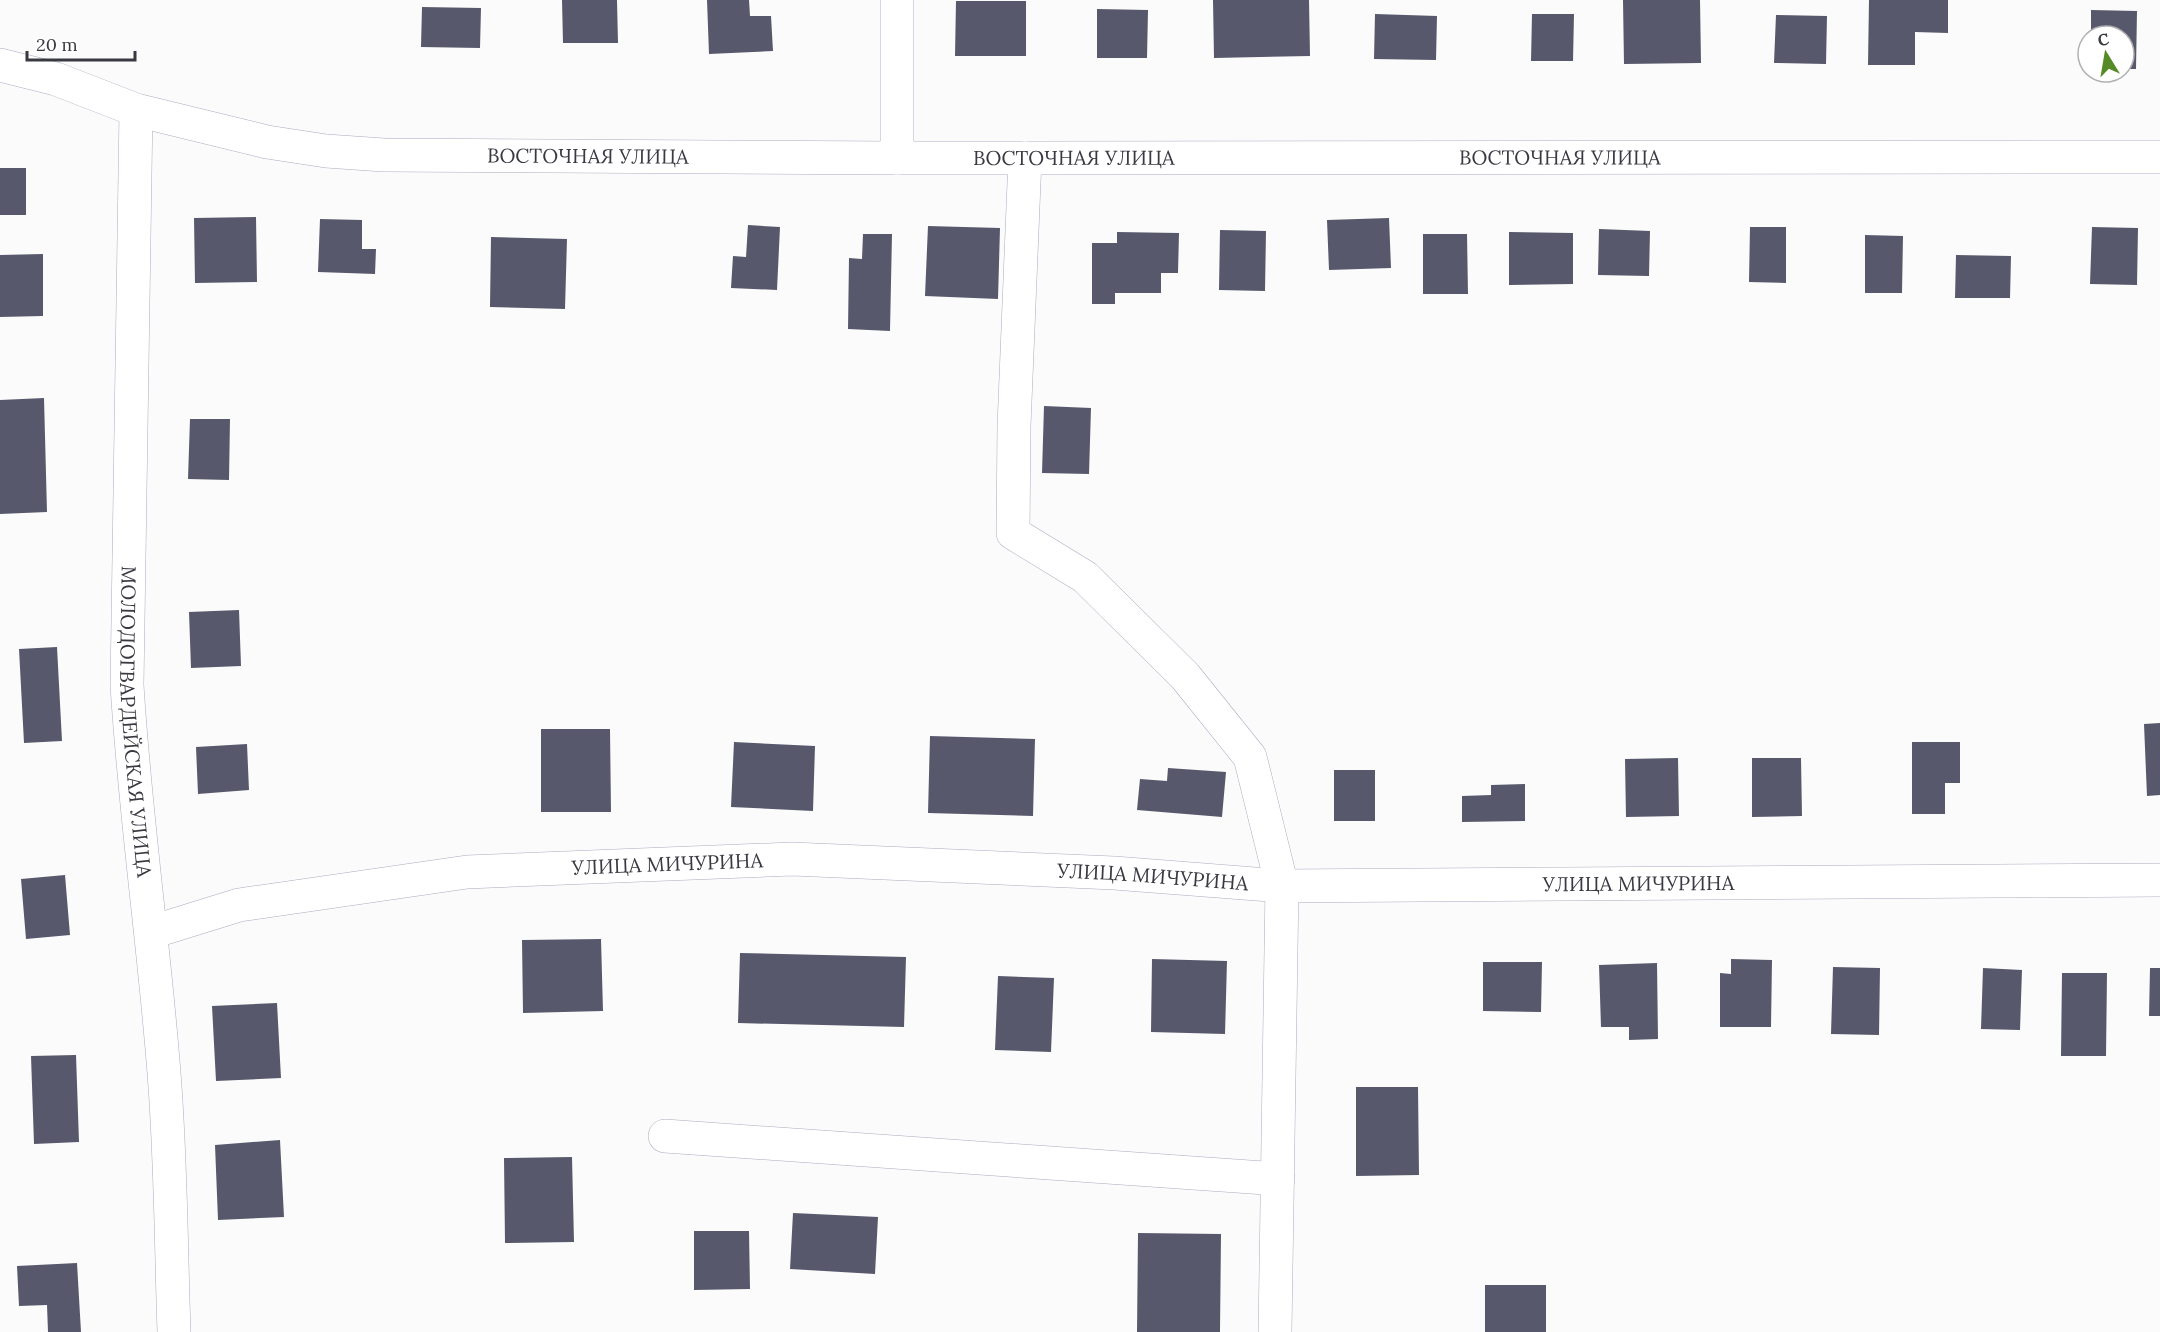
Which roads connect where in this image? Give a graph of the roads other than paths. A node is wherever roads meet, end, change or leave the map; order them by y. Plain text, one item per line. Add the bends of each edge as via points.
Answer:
1 (897, 0) edge
2 (0, 65) edge
3 (136, 110) junction
4 (897, 158) junction
5 (1025, 158) junction
6 (2160, 158) edge
7 (2160, 880) edge
8 (1282, 886) junction
9 (152, 932) junction
10 (665, 1136) dead end
11 (1278, 1179) junction
12 (174, 1332) edge
13 (1275, 1332) edge

1 - 4 street
2 - 3 street, ВОСТОЧНАЯ УЛИЦА via 56,79
3 - 4 street, ВОСТОЧНАЯ УЛИЦА via 267,142 384,155
3 - 9 street, МОЛОДОГВАРДЕЙСКАЯ УЛИЦА via 127,685
4 - 5 street, ВОСТОЧНАЯ УЛИЦА
5 - 6 street, ВОСТОЧНАЯ УЛИЦА
5 - 8 street via 1013,533 1085,578 1185,676 1250,757
7 - 8 street, УЛИЦА МИЧУРИНА
8 - 9 street, УЛИЦА МИЧУРИНА via 1114,873 792,859 467,872 239,905
8 - 11 street
9 - 12 street, МОЛОДОГВАРДЕЙСКАЯ УЛИЦА via 165,1076
10 - 11 street
11 - 13 street

